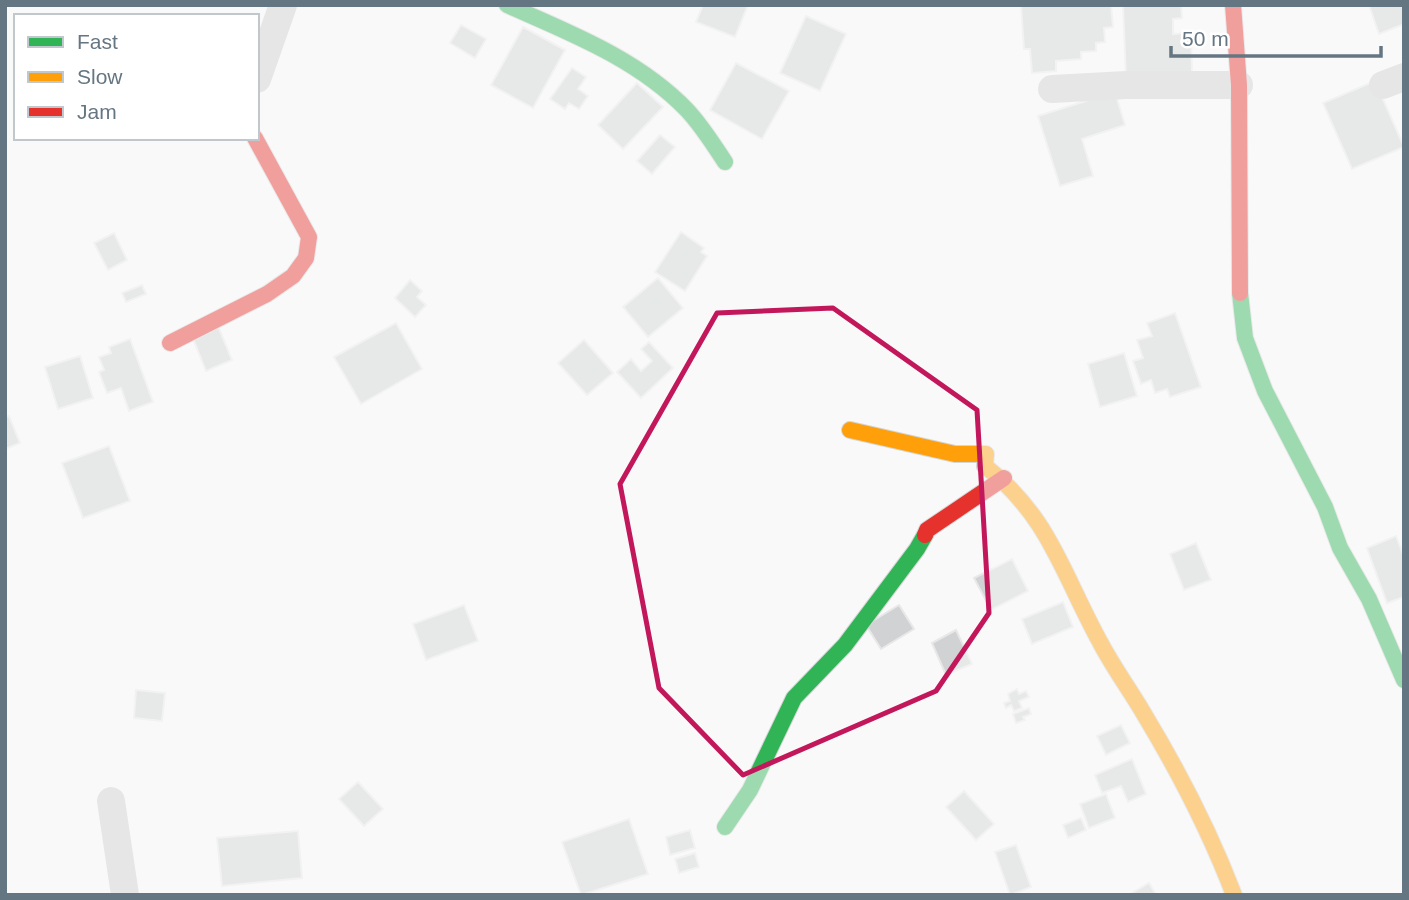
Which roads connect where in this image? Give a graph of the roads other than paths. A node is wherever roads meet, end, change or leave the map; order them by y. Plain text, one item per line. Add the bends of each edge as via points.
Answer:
1 (283, 5) edge
2 (507, 5) edge
3 (1233, 5) edge
4 (259, 73) edge
5 (1239, 85) junction
6 (1052, 89) dead end
7 (256, 140) edge
8 (725, 162) dead end
9 (170, 343) dead end
10 (850, 430) dead end
11 (1004, 478) junction
12 (1404, 680) edge
13 (111, 801) dead end
14 (725, 827) dead end
15 (125, 895) edge
16 (1234, 895) edge

1 - 4 street
2 - 8 street via 643,72 684,107
3 - 5 street
5 - 6 street
5 - 12 street via 1238,279 1245,338 1265,391 1325,507
7 - 9 street via 310,246 292,277
10 - 11 street via 955,454 986,454 985,466
11 - 14 street via 927,530 845,645 794,698 750,790
11 - 16 street via 1034,515 1100,642 1198,810
13 - 15 street

